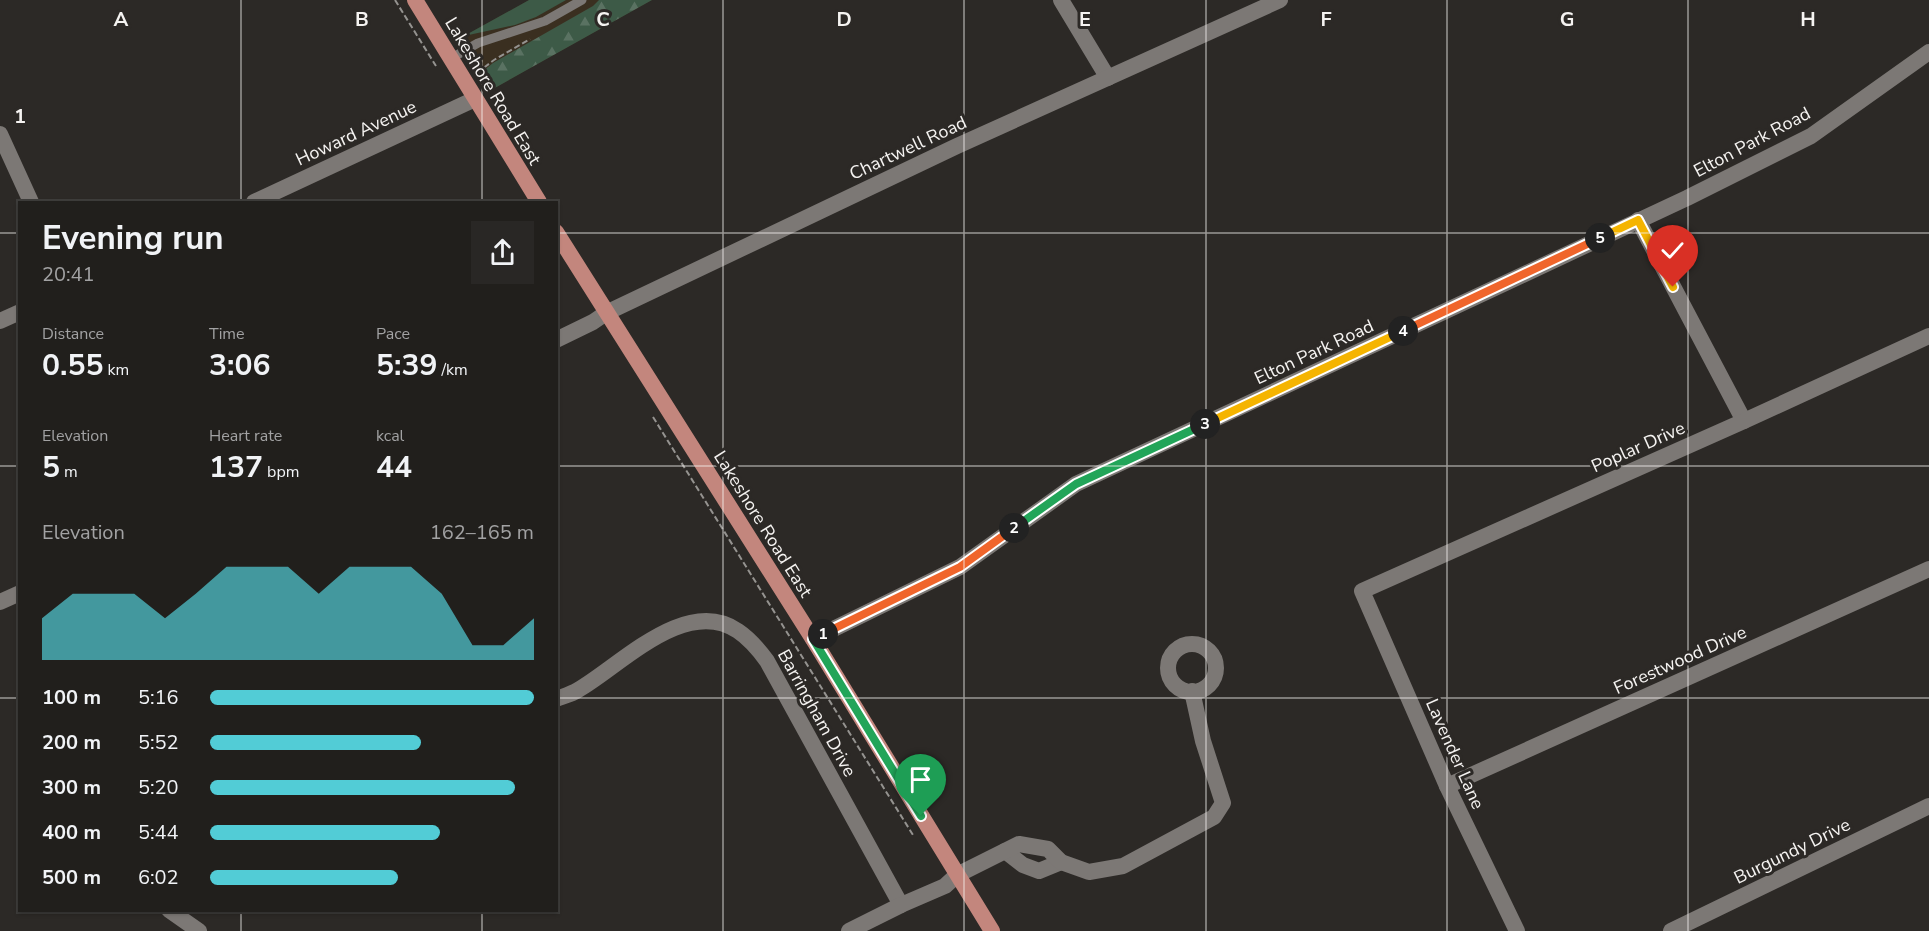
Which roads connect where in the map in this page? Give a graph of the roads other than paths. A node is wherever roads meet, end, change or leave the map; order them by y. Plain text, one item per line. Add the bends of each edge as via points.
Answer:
1 (415, 0) edge
2 (582, 0) edge
3 (1061, 0) edge
4 (1280, 0) edge
5 (1929, 52) edge
6 (450, 58) junction
7 (1108, 78) junction
8 (475, 99) junction
9 (0, 134) edge
10 (31, 201) edge
11 (256, 201) edge
12 (537, 201) edge
13 (1638, 220) junction
14 (558, 235) edge
15 (18, 313) edge
16 (606, 313) junction
17 (0, 321) edge
18 (1929, 336) edge
19 (558, 339) edge
20 (1744, 421) junction
21 (1929, 569) edge
22 (1362, 591) joint
23 (18, 594) edge
24 (0, 602) edge
25 (813, 639) junction
26 (1192, 692) dead end
27 (558, 698) edge
28 (1446, 786) junction
29 (1929, 806) edge
30 (957, 875) junction
31 (901, 905) junction
32 (172, 912) edge
33 (199, 931) edge
34 (849, 931) edge
35 (992, 931) edge
36 (1516, 931) edge
37 (1671, 931) edge

1 - 6 main road, Lakeshore Road East
2 - 6 lane via 545,21 478,43
3 - 7 street
4 - 7 street, Chartwell Road
5 - 13 street, Elton Park Road via 1811,136
6 - 8 main road, Lakeshore Road East
7 - 16 street, Chartwell Road
8 - 11 street, Howard Avenue
8 - 12 main road, Lakeshore Road East
9 - 10 street
13 - 20 street
13 - 25 street, Elton Park Road via 1076,484 960,567
14 - 16 main road, Lakeshore Road East
15 - 17 street
16 - 19 street, Chartwell Road
16 - 25 main road, Lakeshore Road East
18 - 20 street, Poplar Drive
20 - 22 street, Poplar Drive
21 - 28 street, Forestwood Drive
22 - 28 street, Lavender Lane
23 - 24 street
25 - 30 main road, Lakeshore Road East
26 - 30 street via 1223,803 1214,817 1124,866 1089,872 1061,862 1048,849 1019,844
27 - 31 street, Barringham Drive via 577,692 673,628 711,622 737,630 767,661
28 - 36 street, Lavender Lane
29 - 37 street, Burgundy Drive
30 - 31 street via 945,886
30 - 35 main road, Lakeshore Road East
31 - 34 street
32 - 33 street

